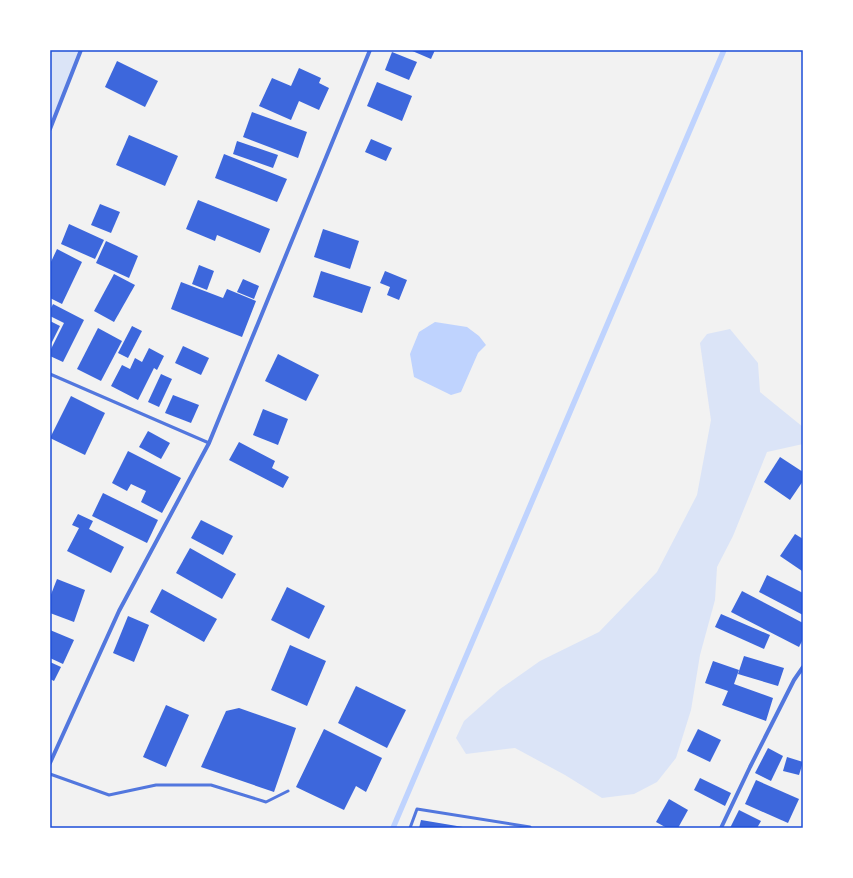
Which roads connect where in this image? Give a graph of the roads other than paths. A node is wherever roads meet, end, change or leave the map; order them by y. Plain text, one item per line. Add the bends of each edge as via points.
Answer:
1 (81, 50) edge
2 (370, 50) edge
3 (50, 129) edge
4 (50, 374) edge
5 (209, 443) junction
6 (803, 667) edge
7 (50, 762) edge
8 (50, 774) edge
9 (288, 791) dead end
10 (530, 827) dead end
11 (410, 828) edge
12 (721, 828) edge

1 - 3 street
2 - 5 street
4 - 5 lane
5 - 7 street via 119,611
6 - 12 street via 794,680
8 - 9 lane via 109,794 156,785 211,785 266,802
10 - 11 lane via 417,809

